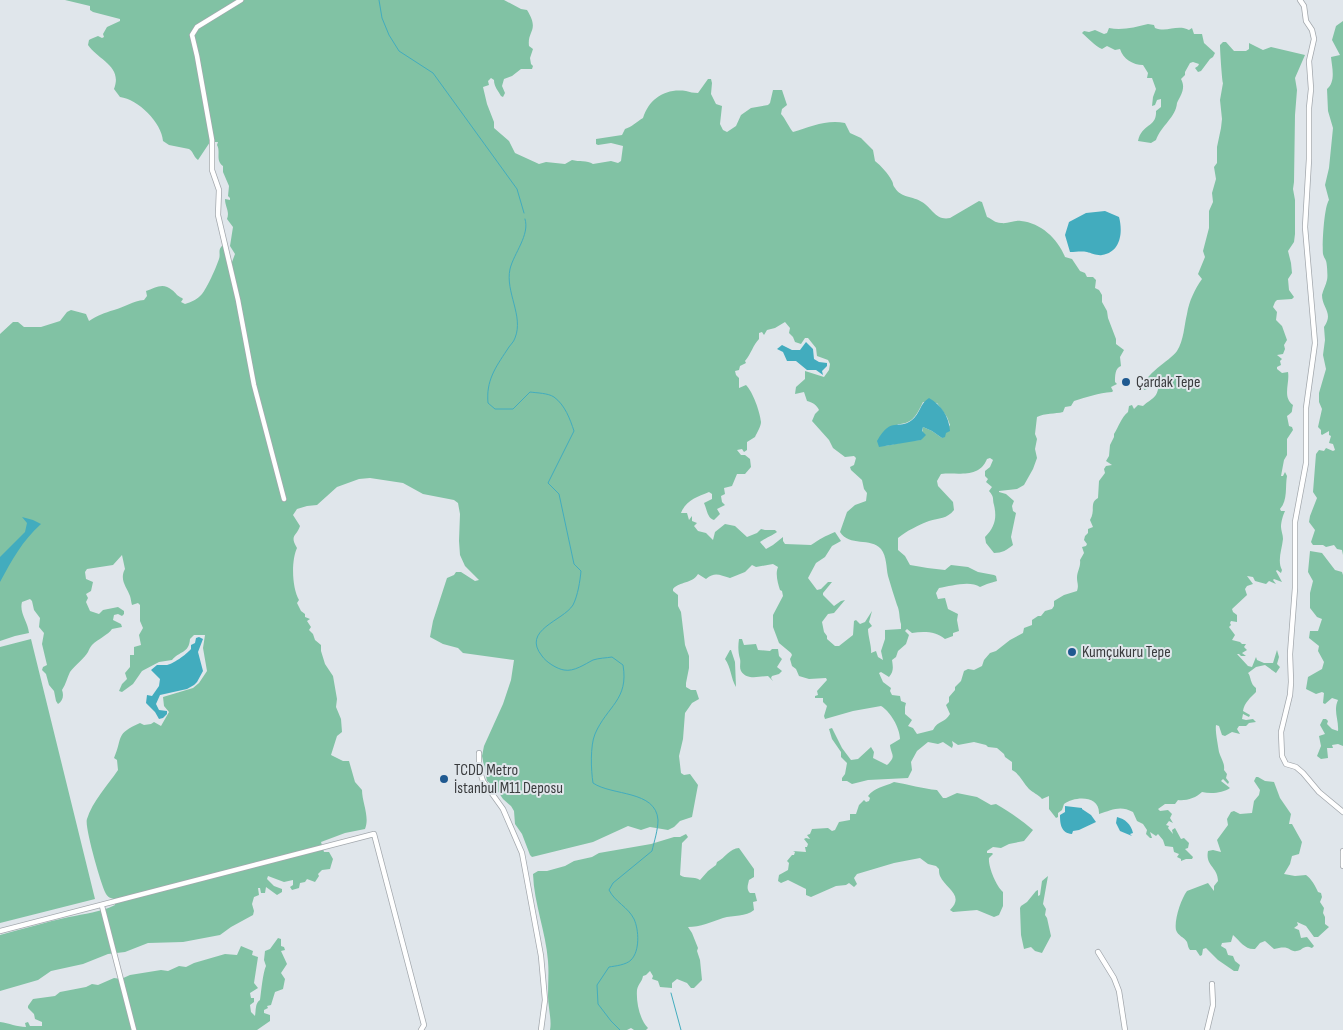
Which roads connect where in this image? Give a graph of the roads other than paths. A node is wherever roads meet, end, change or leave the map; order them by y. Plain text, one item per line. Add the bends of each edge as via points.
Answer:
1 (241, 0) edge
2 (1300, 0) edge
3 (284, 499) dead end
4 (479, 754) dead end
5 (1343, 812) edge
6 (1343, 851) edge
7 (1343, 866) edge
8 (102, 906) junction
9 (0, 931) edge
10 (1098, 952) dead end
11 (1212, 984) dead end
12 (134, 1030) edge
13 (421, 1030) edge
14 (541, 1030) edge
15 (1125, 1030) edge
16 (1207, 1030) edge

1 - 3 street via 197,27 192,35 212,140 218,215 254,385
2 - 5 street via 1314,39 1309,61 1311,89 1305,227 1315,342 1306,408 1307,451 1296,522 1290,695 1282,726 1281,751 1286,764 1304,772 1320,792
4 - 14 street via 479,769 484,781 503,809 522,853 541,956 545,1000
6 - 7 street
8 - 9 street
8 - 12 street
8 - 13 street via 374,834 424,1025
10 - 15 street via 1119,991
11 - 16 street via 1213,1005

